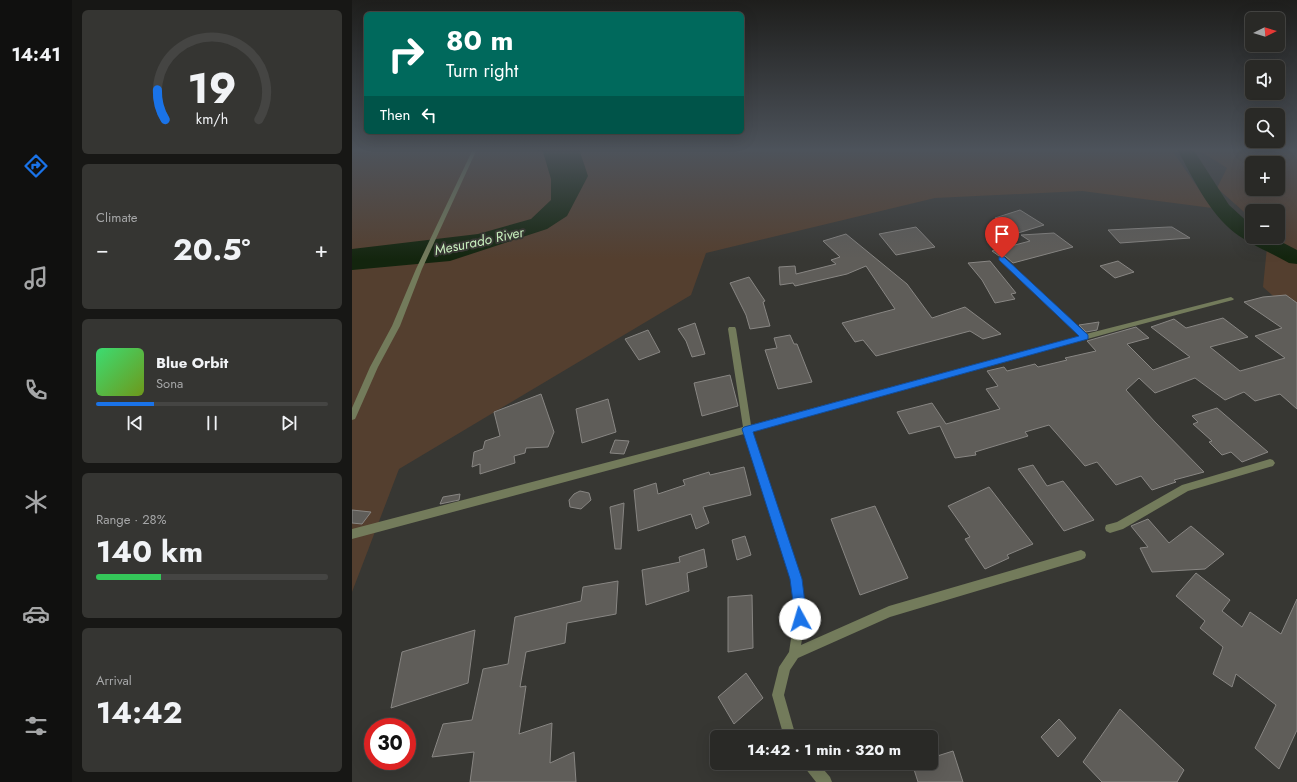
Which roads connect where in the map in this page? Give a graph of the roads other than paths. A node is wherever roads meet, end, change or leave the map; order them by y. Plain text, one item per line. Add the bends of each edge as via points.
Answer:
1 (459, 185) edge
2 (1002, 258) dead end
3 (1231, 299) dead end
4 (732, 329) dead end
5 (1086, 337) junction
6 (352, 417) edge
7 (747, 429) junction
8 (1270, 464) dead end
9 (1110, 528) dead end
10 (352, 534) edge
11 (1081, 555) dead end
12 (794, 654) junction
13 (788, 730) edge
14 (816, 770) edge
15 (825, 782) edge

1 - 6 street
2 - 5 street
3 - 5 street
4 - 7 street
5 - 7 street
7 - 10 street
7 - 12 street via 796,579 800,619
8 - 9 street via 1185,488 1119,526
11 - 12 street via 889,612
12 - 13 street via 785,667 778,695
14 - 15 street

